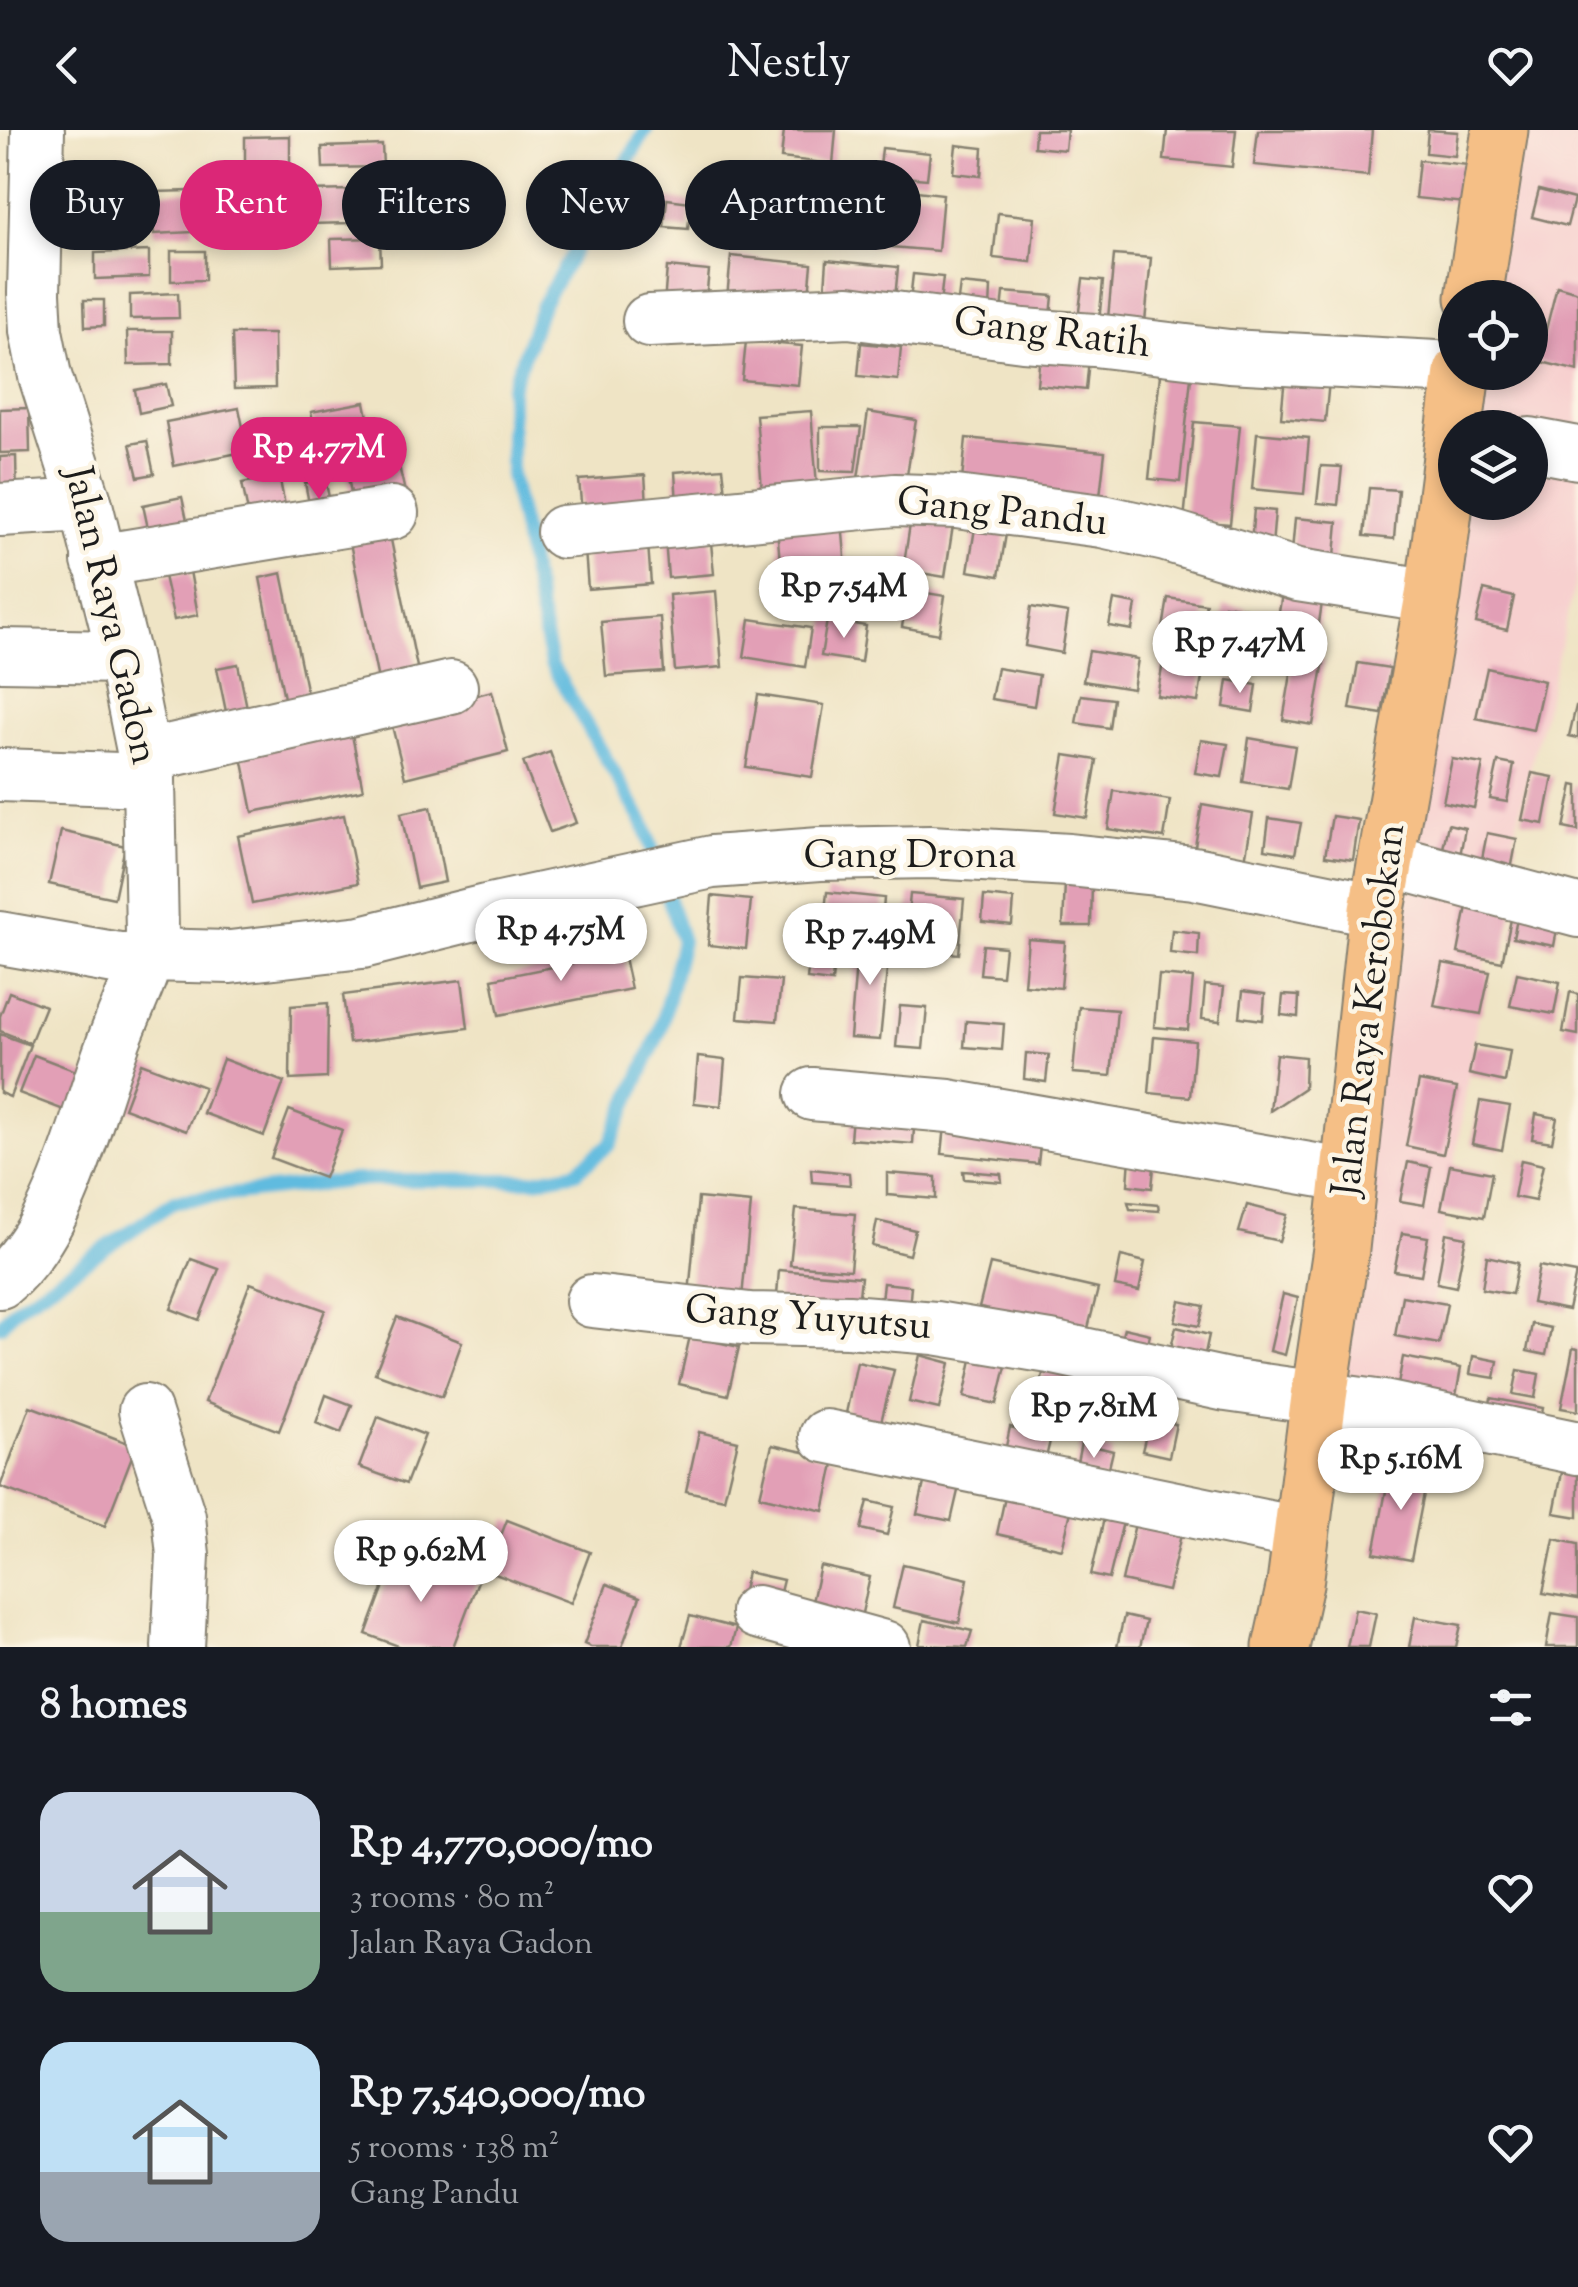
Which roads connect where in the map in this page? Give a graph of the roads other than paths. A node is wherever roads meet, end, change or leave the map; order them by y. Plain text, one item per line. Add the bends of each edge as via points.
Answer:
1 (38, 130) edge
2 (1500, 130) edge
3 (1477, 280) edge
4 (650, 321) dead end
5 (18, 331) edge
6 (1438, 367) edge
7 (1548, 447) edge
8 (1578, 452) edge
9 (86, 504) junction
10 (0, 510) edge
11 (392, 512) dead end
12 (1445, 520) edge
13 (563, 532) dead end
14 (98, 561) junction
15 (1433, 596) junction
16 (0, 655) edge
17 (124, 656) junction
18 (451, 687) dead end
19 (147, 768) junction
20 (0, 776) edge
21 (1382, 885) junction
22 (1578, 911) edge
23 (0, 938) edge
24 (148, 955) junction
25 (812, 1094) dead end
26 (1350, 1176) junction
27 (0, 1282) edge
28 (592, 1301) dead end
29 (1319, 1397) junction
30 (144, 1411) dead end
31 (826, 1436) dead end
32 (1578, 1448) edge
33 (1302, 1534) junction
34 (756, 1612) dead end
35 (178, 1647) edge
36 (884, 1647) edge
37 (1281, 1647) edge

1 - 5 street, Jalan Raya Gadon via 34,292
2 - 3 main road
4 - 6 street, Gang Ratih via 849,312 1229,356
5 - 9 street, Jalan Raya Gadon via 46,376
7 - 8 street
9 - 10 street
9 - 14 street, Jalan Raya Gadon
11 - 14 street
12 - 15 main road, Jalan Raya Kerobokan
13 - 15 street, Gang Pandu via 895,500 956,502 1102,521 1298,575
14 - 17 street, Jalan Raya Gadon
15 - 21 main road, Jalan Raya Kerobokan
16 - 17 street
17 - 19 street, Jalan Raya Gadon
18 - 19 street
19 - 20 street
19 - 24 street, Jalan Raya Gadon
21 - 22 street, Gang Drona
21 - 24 street, Gang Drona via 930,852 820,854 712,862 362,942 230,957
21 - 26 main road, Jalan Raya Kerobokan
23 - 24 street via 120,959
24 - 27 street, Jalan Raya Gadon via 46,1223
25 - 26 street via 949,1106
26 - 29 main road, Jalan Raya Kerobokan
28 - 29 street, Gang Yuyutsu via 750,1319 934,1328 1227,1386
29 - 32 street, Gang Yuyutsu
29 - 33 main road, Jalan Raya Kerobokan
30 - 35 street via 179,1517
31 - 33 street
33 - 37 main road, Jalan Raya Kerobokan
34 - 36 street

